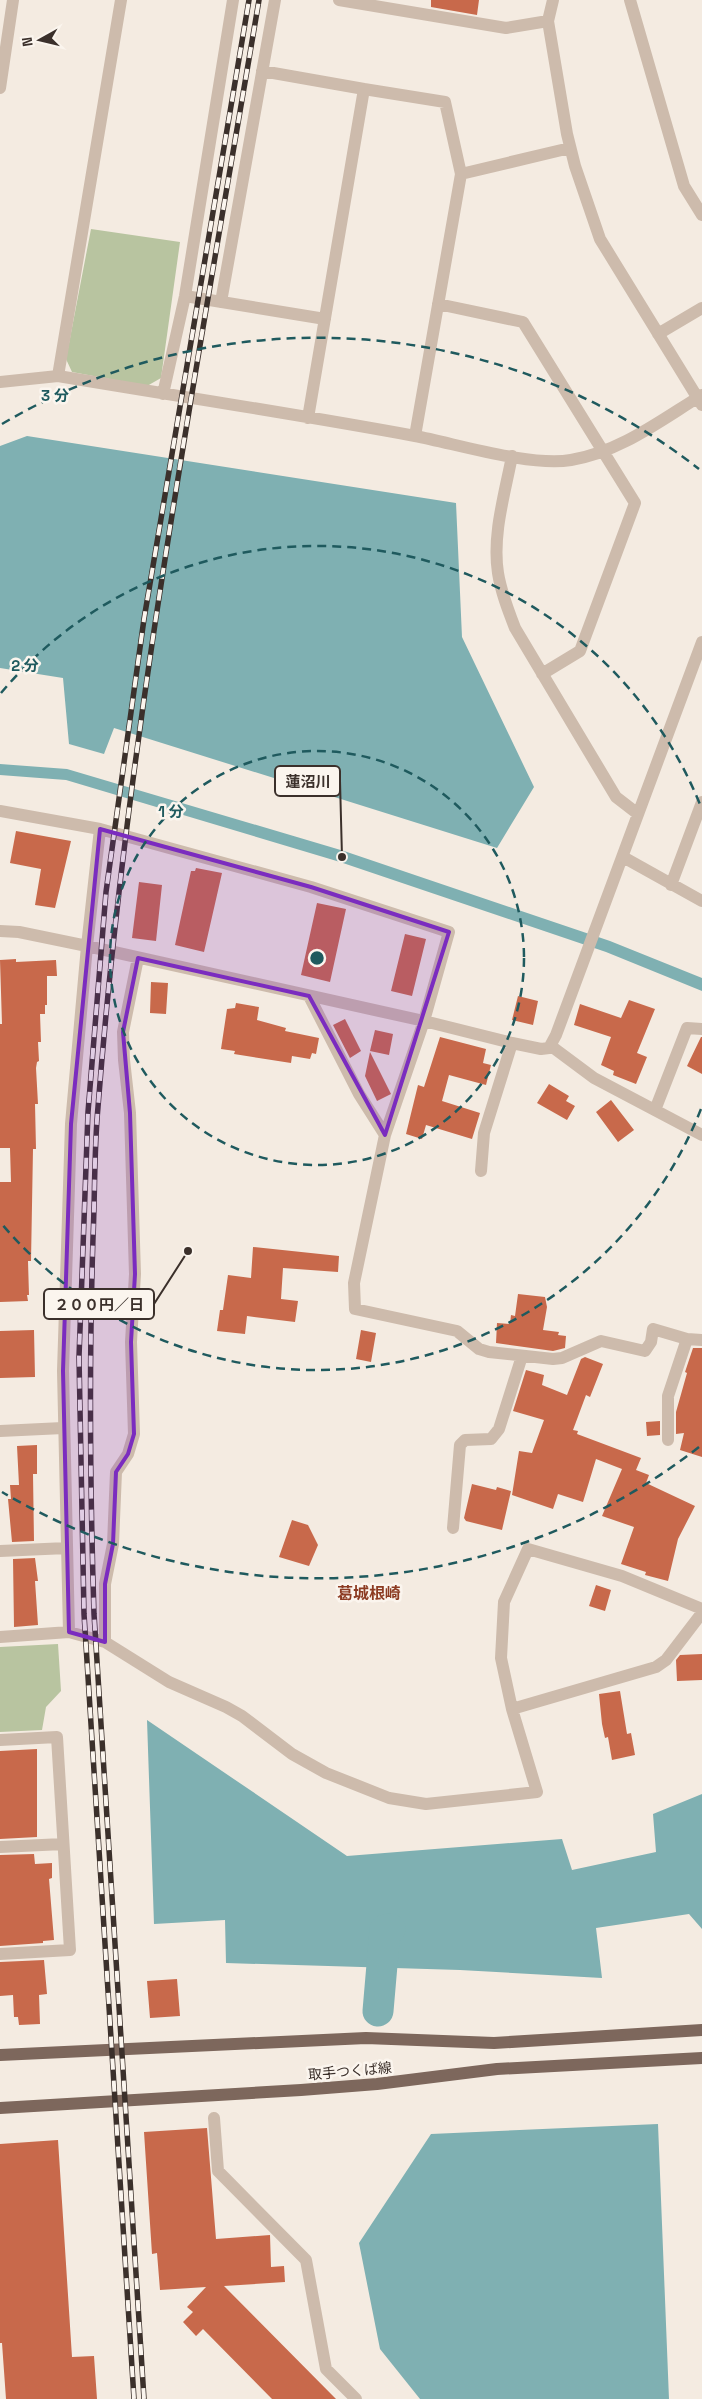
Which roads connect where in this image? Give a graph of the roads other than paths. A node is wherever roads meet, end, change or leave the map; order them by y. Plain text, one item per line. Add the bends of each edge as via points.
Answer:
1 (13, 0) edge
2 (121, 0) edge
3 (233, 0) edge
4 (275, 0) edge
5 (339, 0) edge
6 (553, 0) edge
7 (630, 0) edge
8 (379, 4) edge
9 (548, 21) junction
10 (262, 71) junction
11 (0, 88) edge
12 (364, 89) junction
13 (570, 148) junction
14 (461, 174) junction
15 (702, 215) edge
16 (185, 296) junction
17 (221, 302) junction
18 (438, 304) junction
19 (702, 308) edge
20 (325, 319) junction
21 (658, 334) junction
22 (58, 376) junction
23 (0, 382) edge
24 (163, 394) junction
25 (701, 399) edge
26 (308, 418) junction
27 (416, 436) junction
28 (603, 452) junction
29 (512, 456) junction
30 (702, 642) edge
31 (542, 674) junction
32 (702, 802) edge
33 (0, 811) edge
34 (638, 814) junction
35 (100, 829) junction
36 (623, 858) junction
37 (671, 885) junction
38 (702, 901) edge
39 (0, 931) edge
40 (87, 946) junction
41 (138, 958) junction
42 (309, 996) junction
43 (424, 1021) junction
44 (702, 1029) edge
45 (512, 1043) junction
46 (552, 1046) junction
47 (655, 1110) junction
48 (385, 1135) junction
49 (702, 1135) edge
50 (481, 1171) dead end
51 (687, 1339) junction
52 (702, 1340) edge
53 (522, 1356) junction
54 (63, 1428) junction
55 (0, 1431) edge
56 (668, 1440) dead end
57 (453, 1528) dead end
58 (67, 1548) junction
59 (0, 1551) edge
60 (702, 1609) edge
61 (702, 1613) edge
62 (69, 1632) junction
63 (0, 1637) edge
64 (105, 1642) junction
65 (512, 1710) junction
66 (0, 1740) edge
67 (63, 1844) junction
68 (0, 1847) edge
69 (0, 1954) edge
70 (702, 2030) edge
71 (0, 2056) edge
72 (702, 2058) edge
73 (0, 2108) edge
74 (214, 2118) dead end
75 (356, 2399) edge

1 - 11 street
2 - 22 street
3 - 16 street
4 - 10 street
5 - 8 street
6 - 9 street
7 - 15 street via 684,186
8 - 9 street via 506,28
9 - 13 street
10 - 12 street
10 - 17 street
12 - 14 street via 446,102
12 - 20 street
13 - 14 street
13 - 21 street via 600,239
14 - 18 street
16 - 17 street
16 - 24 street
17 - 20 street
18 - 27 street
18 - 28 street via 523,322
19 - 21 street
20 - 26 street
21 - 25 street
22 - 23 street
22 - 24 street
24 - 26 street
25 - 28 street
26 - 27 street
27 - 29 street
28 - 29 street via 569,460
28 - 31 street via 635,503 580,651
29 - 31 street via 497,544 498,573 515,628
30 - 34 street
31 - 34 street via 616,797
32 - 37 street
33 - 35 street
34 - 36 street
35 - 40 street
35 - 43 street via 311,887 449,932
36 - 37 street
36 - 46 street
37 - 38 street
39 - 40 street
40 - 41 street
40 - 54 street via 72,1124
41 - 42 street
41 - 64 street via 123,1032 134,1226 131,1342 134,1434 128,1454 116,1472 113,1544 105,1584
42 - 43 street
42 - 48 street via 354,1086
43 - 45 street
43 - 48 street
44 - 47 street via 687,1028
45 - 46 street via 541,1049
45 - 50 street via 484,1133
46 - 47 street via 594,1078
47 - 49 street
48 - 53 street via 354,1283 355,1309 458,1331 479,1349
51 - 52 street
51 - 53 street via 653,1329 651,1342 645,1351 601,1341 562,1358
51 - 56 street via 668,1396
53 - 57 street via 499,1429 491,1439 465,1440 460,1445
54 - 55 street
54 - 58 street
58 - 59 street
58 - 62 street
60 - 65 street via 622,1576 528,1549 504,1602 501,1658
61 - 65 street via 666,1660 656,1667
62 - 63 street
62 - 64 street
64 - 65 street via 169,1682 242,1716 292,1754 326,1773 389,1798 426,1804 537,1792
66 - 67 street via 56,1737
67 - 68 street
67 - 69 street via 70,1950
70 - 71 main road, 取手つくば線 via 494,2043 366,2038
72 - 73 main road, 取手つくば線 via 497,2069 301,2090
74 - 75 street via 218,2171 306,2260 326,2369

